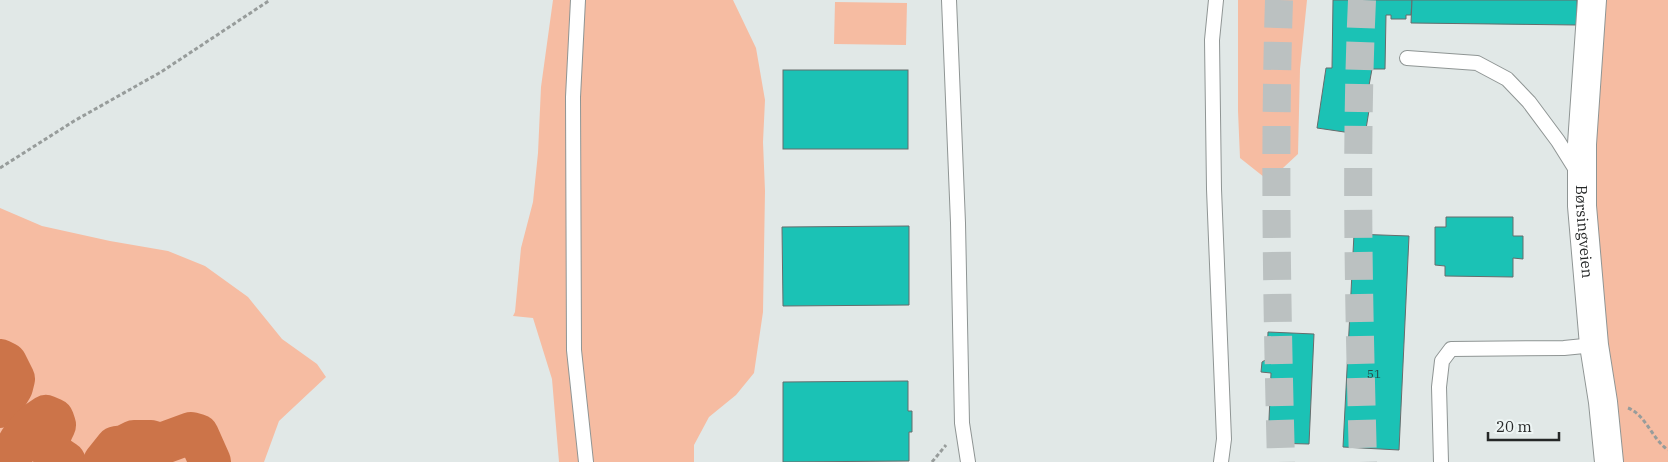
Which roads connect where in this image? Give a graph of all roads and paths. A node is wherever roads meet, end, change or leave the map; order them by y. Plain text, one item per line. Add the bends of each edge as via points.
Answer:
1 (270, 0) edge
2 (578, 0) edge
3 (949, 0) edge
4 (1216, 0) edge
5 (1592, 0) edge
6 (1407, 58) dead end
7 (0, 168) edge
8 (1582, 180) junction
9 (1594, 345) junction
10 (1603, 402) junction
11 (1668, 450) edge
12 (586, 462) edge
13 (968, 462) edge
14 (1221, 462) edge
15 (1441, 462) edge
16 (1609, 462) edge

1 - 7 path via 161,72
2 - 12 lane via 573,97 574,350
3 - 13 lane via 962,423
4 - 14 lane via 1212,40 1224,439
5 - 8 street, Børsingveien
6 - 8 lane via 1477,64 1507,78 1558,141
8 - 9 street, Børsingveien
9 - 10 street, Børsingveien
9 - 15 lane via 1451,349 1442,361 1439,387
10 - 11 path via 1635,411
10 - 16 street, Børsingveien

